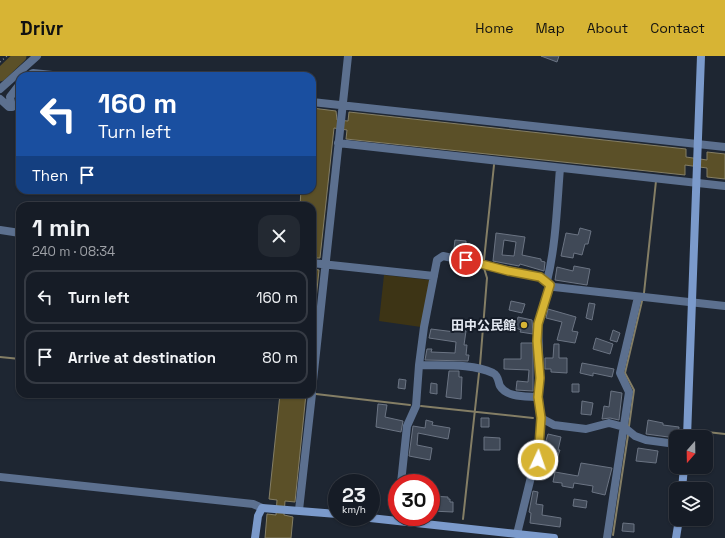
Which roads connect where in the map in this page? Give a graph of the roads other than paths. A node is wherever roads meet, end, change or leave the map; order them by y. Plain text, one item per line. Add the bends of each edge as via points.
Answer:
1 (37, 56) edge
2 (348, 56) edge
3 (701, 56) edge
4 (19, 72) edge
5 (16, 75) edge
6 (0, 89) edge
7 (16, 89) edge
8 (0, 99) edge
9 (316, 102) edge
10 (342, 105) junction
11 (338, 143) junction
12 (698, 144) junction
13 (725, 147) edge
14 (560, 168) junction
15 (696, 183) junction
16 (725, 186) edge
17 (0, 230) edge
18 (16, 232) edge
19 (316, 264) edge
20 (326, 265) junction
21 (434, 276) junction
22 (548, 283) junction
23 (638, 297) junction
24 (692, 302) junction
25 (725, 306) edge
26 (316, 354) edge
27 (419, 365) junction
28 (538, 397) junction
29 (312, 398) edge
30 (541, 418) junction
31 (624, 427) junction
32 (687, 430) edge
33 (669, 443) edge
34 (402, 474) edge
35 (0, 477) edge
36 (262, 508) junction
37 (299, 510) junction
38 (328, 513) edge
39 (440, 524) edge
40 (678, 526) edge
41 (517, 534) junction
42 (533, 537) edge
43 (256, 538) edge
44 (554, 538) edge
45 (607, 538) edge
46 (676, 538) edge

1 - 4 street
2 - 10 street
3 - 12 street
5 - 6 street
7 - 8 street via 10,97 12,107
9 - 10 street
10 - 11 street
10 - 12 street
11 - 14 street
11 - 20 street
12 - 13 street
12 - 15 street
14 - 15 street
14 - 22 street via 554,256
15 - 16 street
15 - 24 street
17 - 18 street
19 - 20 street
20 - 21 street
20 - 26 street
21 - 22 street via 437,260 443,256 540,277
21 - 27 street
22 - 23 street via 554,287
22 - 28 street via 538,324
23 - 24 street
23 - 31 street via 620,373 629,392
24 - 25 street
24 - 32 street
27 - 28 street via 470,367 493,373 497,376 500,387 510,394
27 - 34 street via 416,406 406,426
28 - 30 street
29 - 37 street
30 - 31 street via 554,425 586,429 609,423
30 - 41 street via 538,460 531,477
31 - 33 street via 635,436 646,440
31 - 45 street
35 - 36 street via 253,504
36 - 37 street
36 - 43 street via 258,516
37 - 38 street
39 - 41 street
40 - 46 street
41 - 42 street
42 - 44 street

